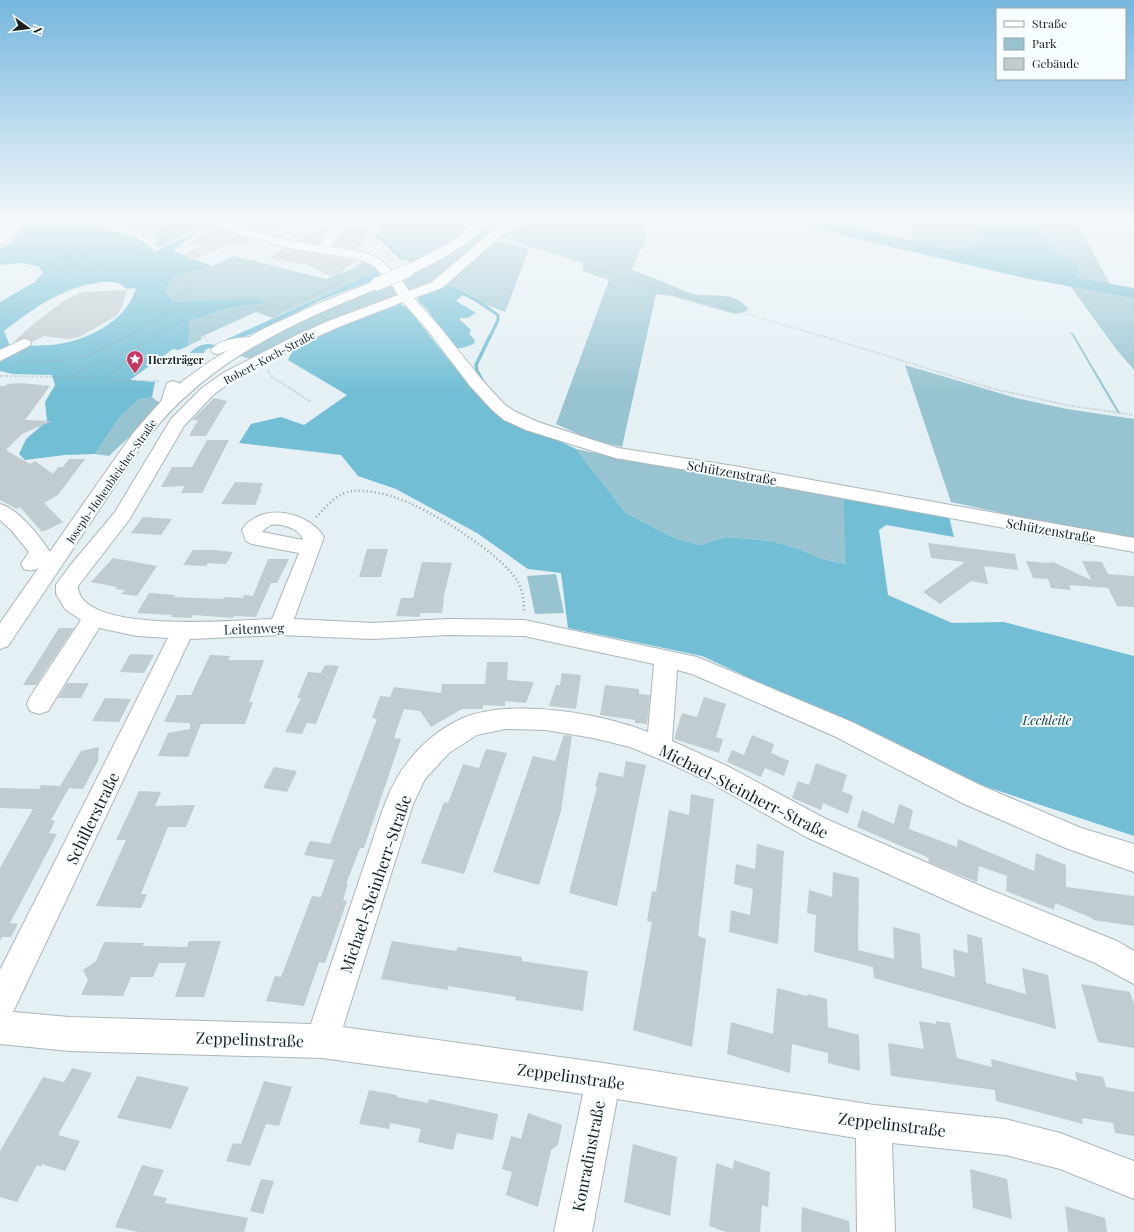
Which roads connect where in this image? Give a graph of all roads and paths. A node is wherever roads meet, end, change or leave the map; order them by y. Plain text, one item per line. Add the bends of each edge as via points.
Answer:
1 (82, 276) edge
2 (186, 276) edge
3 (348, 276) edge
4 (391, 276) edge
5 (394, 276) edge
6 (449, 276) edge
7 (619, 276) edge
8 (406, 296) junction
9 (186, 309) junction
10 (194, 310) junction
11 (209, 318) junction
12 (0, 321) edge
13 (254, 341) junction
14 (21, 345) dead end
15 (212, 345) joint
16 (137, 347) junction
17 (278, 349) junction
18 (6, 359) edge
19 (0, 376) edge
20 (66, 377) junction
21 (105, 380) junction
22 (168, 390) junction
23 (311, 402) dead end
24 (1134, 415) edge
25 (0, 510) edge
26 (305, 528) junction
27 (1134, 545) edge
28 (311, 548) junction
29 (32, 564) dead end
30 (66, 594) joint
31 (95, 616) junction
32 (280, 627) junction
33 (524, 628) junction
34 (183, 631) junction
35 (0, 640) edge
36 (666, 658) junction
37 (39, 704) dead end
38 (659, 747) junction
39 (1134, 858) edge
40 (1134, 968) edge
41 (0, 1004) edge
42 (0, 1027) edge
43 (322, 1040) junction
44 (603, 1080) junction
45 (874, 1123) junction
46 (1134, 1180) edge
47 (573, 1232) edge
48 (876, 1232) edge

1 - 12 path
2 - 9 path via 188,286 182,299
3 - 11 path via 286,307 247,308 233,311 227,319 212,316
4 - 8 street, Schützenstraße
5 - 13 street, Joseph-Hohenbleicher-Straße, bridge via 328,303
6 - 8 street, Robert-Koch-Straße via 437,285
7 - 24 path via 994,389 1066,405
8 - 17 street, Robert-Koch-Straße
8 - 27 street, Schützenstraße via 498,407 510,416 532,426 592,447
9 - 10 path
9 - 18 path via 166,315 130,336 73,359 45,362
10 - 11 path
10 - 16 path via 181,316 184,320
11 - 15 path via 212,325 204,336
13 - 15 street
13 - 22 street, Joseph-Hohenbleicher-Straße
14 - 18 street
16 - 20 path
16 - 21 path via 138,350
17 - 23 path via 267,365 271,376
17 - 30 street, Robert-Koch-Straße via 229,376 177,423 122,516 76,572 67,585
19 - 20 path
20 - 21 path
21 - 22 path
22 - 35 street, Joseph-Hohenbleicher-Straße via 137,441
25 - 29 street via 18,525 40,552
26 - 28 street via 314,536
26 - 28 street via 274,517 262,520 252,533 260,539
26 - 33 path via 340,495 351,491 393,497 431,516 506,566 519,583 524,598
28 - 32 street
30 - 31 street, Leitenweg via 73,603
31 - 34 street, Leitenweg via 108,623 137,628
31 - 37 street
32 - 33 street, Leitenweg via 372,631 451,627
32 - 34 street, Leitenweg
33 - 36 street, Leitenweg
34 - 41 street, Schillerstraße
36 - 38 street
36 - 39 street, Leitenweg via 697,666 844,729 971,794 1071,837
38 - 40 street, Michael-Steinherr-Straße via 718,774 816,828 976,899 1106,952
38 - 43 street, Michael-Steinherr-Straße via 633,737 593,727 546,720 505,719 471,726 440,744 416,771 400,801
42 - 43 street, Zeppelinstraße via 70,1034
43 - 44 street, Zeppelinstraße
44 - 45 street, Zeppelinstraße
44 - 47 street, Konradinstraße
45 - 46 street, Zeppelinstraße via 1005,1137 1060,1151
45 - 48 street

